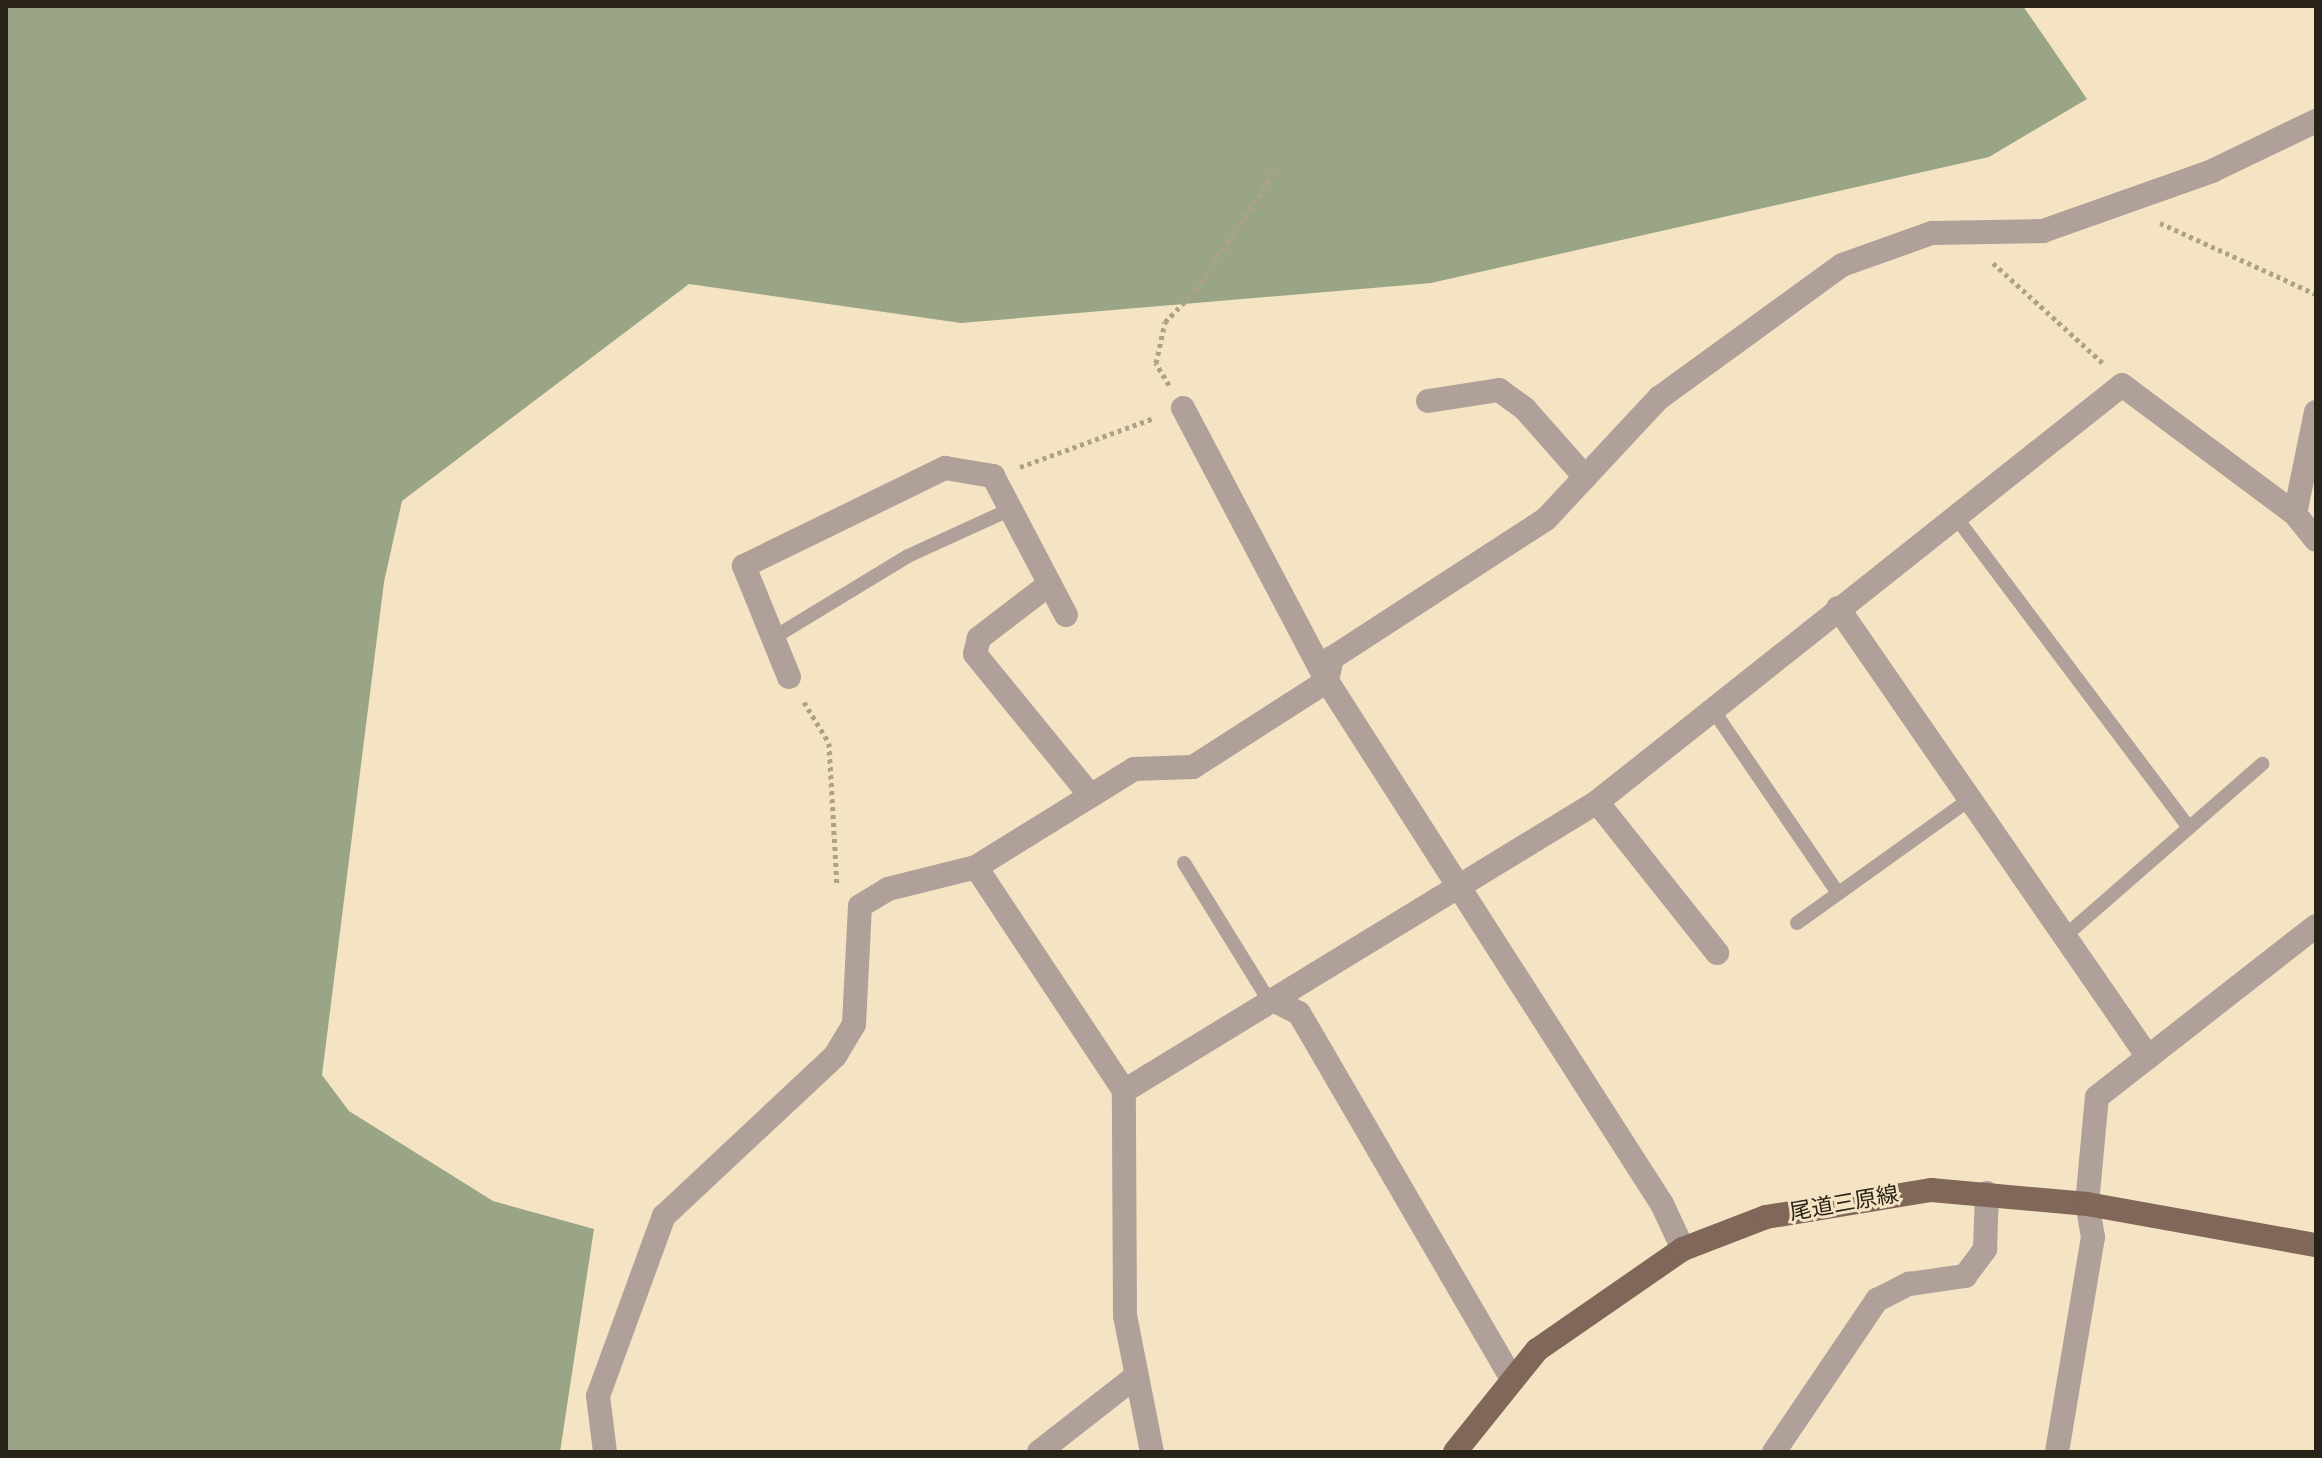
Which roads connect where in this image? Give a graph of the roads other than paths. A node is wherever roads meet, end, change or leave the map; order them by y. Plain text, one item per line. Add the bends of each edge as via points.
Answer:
1 (2316, 121) edge
2 (1428, 401) dead end
3 (1183, 408) road end
4 (2316, 412) edge
5 (1585, 477) junction
6 (1009, 510) junction
7 (2295, 514) junction
8 (1955, 516) junction
9 (2316, 540) edge
10 (1047, 586) junction
11 (1838, 608) junction
12 (1066, 615) dead end
13 (773, 638) junction
14 (789, 677) road end
15 (1327, 681) junction
16 (1711, 707) junction
17 (2262, 764) dead end
18 (1091, 796) junction
19 (1970, 799) junction
20 (1597, 802) junction
21 (2189, 828) junction
22 (1184, 863) dead end
23 (976, 867) junction
24 (1462, 891) junction
25 (1838, 893) junction
26 (1797, 923) dead end
27 (2316, 926) edge
28 (2065, 936) junction
29 (1717, 953) dead end
30 (1279, 1003) junction
31 (2148, 1057) junction
32 (1124, 1091) junction
33 (1987, 1193) junction
34 (2087, 1204) junction
35 (2316, 1245) edge
36 (1683, 1249) junction
37 (1510, 1376) junction
38 (1135, 1377) junction
39 (605, 1452) edge
40 (1039, 1452) edge
41 (1152, 1452) edge
42 (1455, 1452) edge
43 (1774, 1452) edge
44 (2057, 1452) edge

1 - 5 street via 2212,171 2043,231 1891,242 1789,297 1659,398
2 - 5 street via 1499,390 1525,409
3 - 15 street
4 - 7 street
5 - 15 street via 1546,519 1332,658
6 - 10 street
6 - 13 lane via 908,556
6 - 13 street via 993,476 945,468 744,566
7 - 8 street via 2122,385
7 - 9 street
8 - 11 street
8 - 21 lane
10 - 12 street
10 - 18 street via 979,638 975,654
11 - 16 street
11 - 19 street
13 - 14 street
15 - 18 street via 1193,767 1134,769
15 - 24 street
16 - 20 street
16 - 25 lane
17 - 21 lane
18 - 23 street
19 - 25 lane
19 - 28 street
20 - 24 street
20 - 29 street
21 - 28 lane
22 - 30 lane via 1266,996
23 - 32 street
23 - 39 street via 888,889 860,906 854,1024 835,1056 664,1216 598,1396
24 - 30 street
24 - 36 street via 1662,1204
25 - 26 lane
27 - 31 street
28 - 31 street
30 - 32 street
30 - 37 street via 1299,1013
31 - 34 street via 2097,1097
32 - 38 street via 1125,1316
33 - 34 main road, 尾道三原線
33 - 36 main road, 尾道三原線 via 1848,1199 1766,1217
33 - 43 street via 1985,1249 1965,1276 1909,1284 1877,1300
34 - 35 main road, 尾道三原線
34 - 44 street via 2093,1237
36 - 37 main road, 尾道三原線
37 - 42 main road, 尾道三原線
38 - 40 street
38 - 41 street

